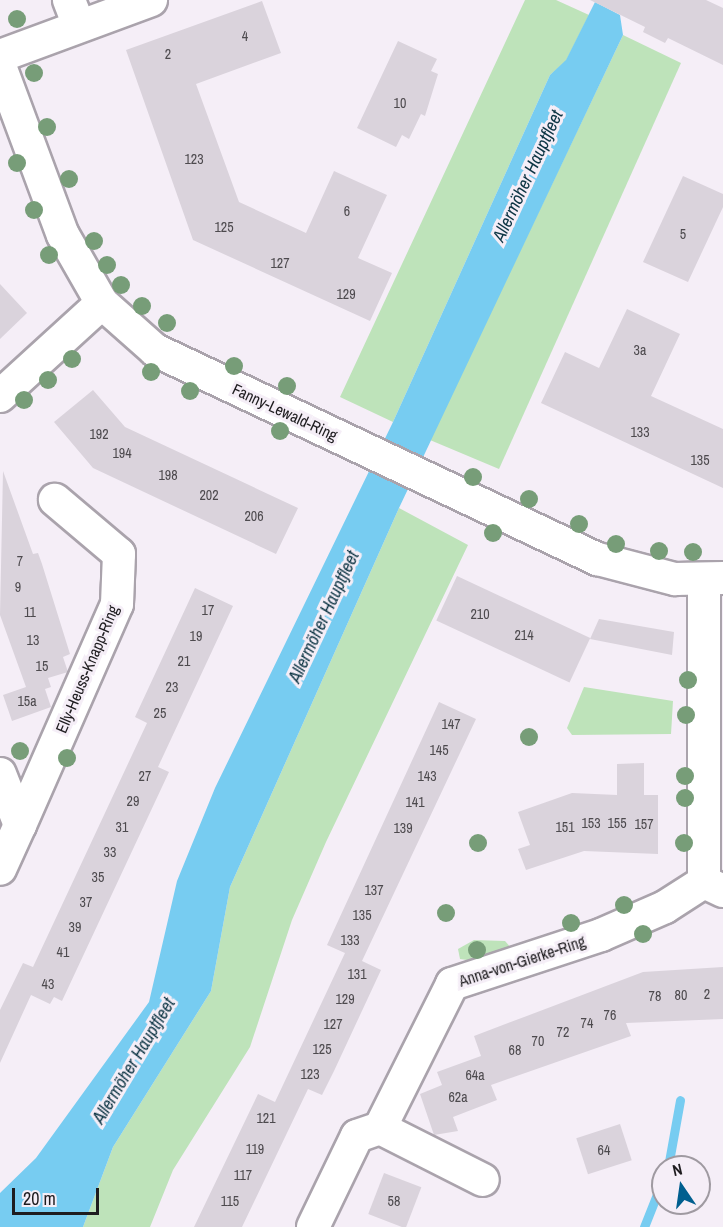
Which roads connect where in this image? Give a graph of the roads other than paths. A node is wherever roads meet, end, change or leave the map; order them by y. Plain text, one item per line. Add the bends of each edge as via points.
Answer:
1 (151, 0) edge
2 (74, 13) edge
3 (0, 56) edge
4 (0, 66) edge
5 (102, 303) junction
6 (0, 396) edge
7 (55, 500) dead end
8 (713, 579) edge
9 (0, 774) edge
10 (20, 825) junction
11 (0, 869) edge
12 (714, 886) edge
13 (380, 1128) junction
14 (483, 1179) dead end
15 (314, 1227) edge

1 - 2 street
2 - 3 street
4 - 5 street, Fanny-Lewald-Ring via 63,235
5 - 6 street
5 - 8 street, Fanny-Lewald-Ring via 155,350 598,560 647,574
7 - 10 street, Elly-Heuss-Knapp-Ring via 119,554 117,604
8 - 12 street, Anna-von-Gierke-Ring
9 - 10 street
10 - 11 street, Elly-Heuss-Knapp-Ring
12 - 13 street, Anna-von-Gierke-Ring via 601,935 452,984
13 - 14 street
13 - 15 street via 357,1136

